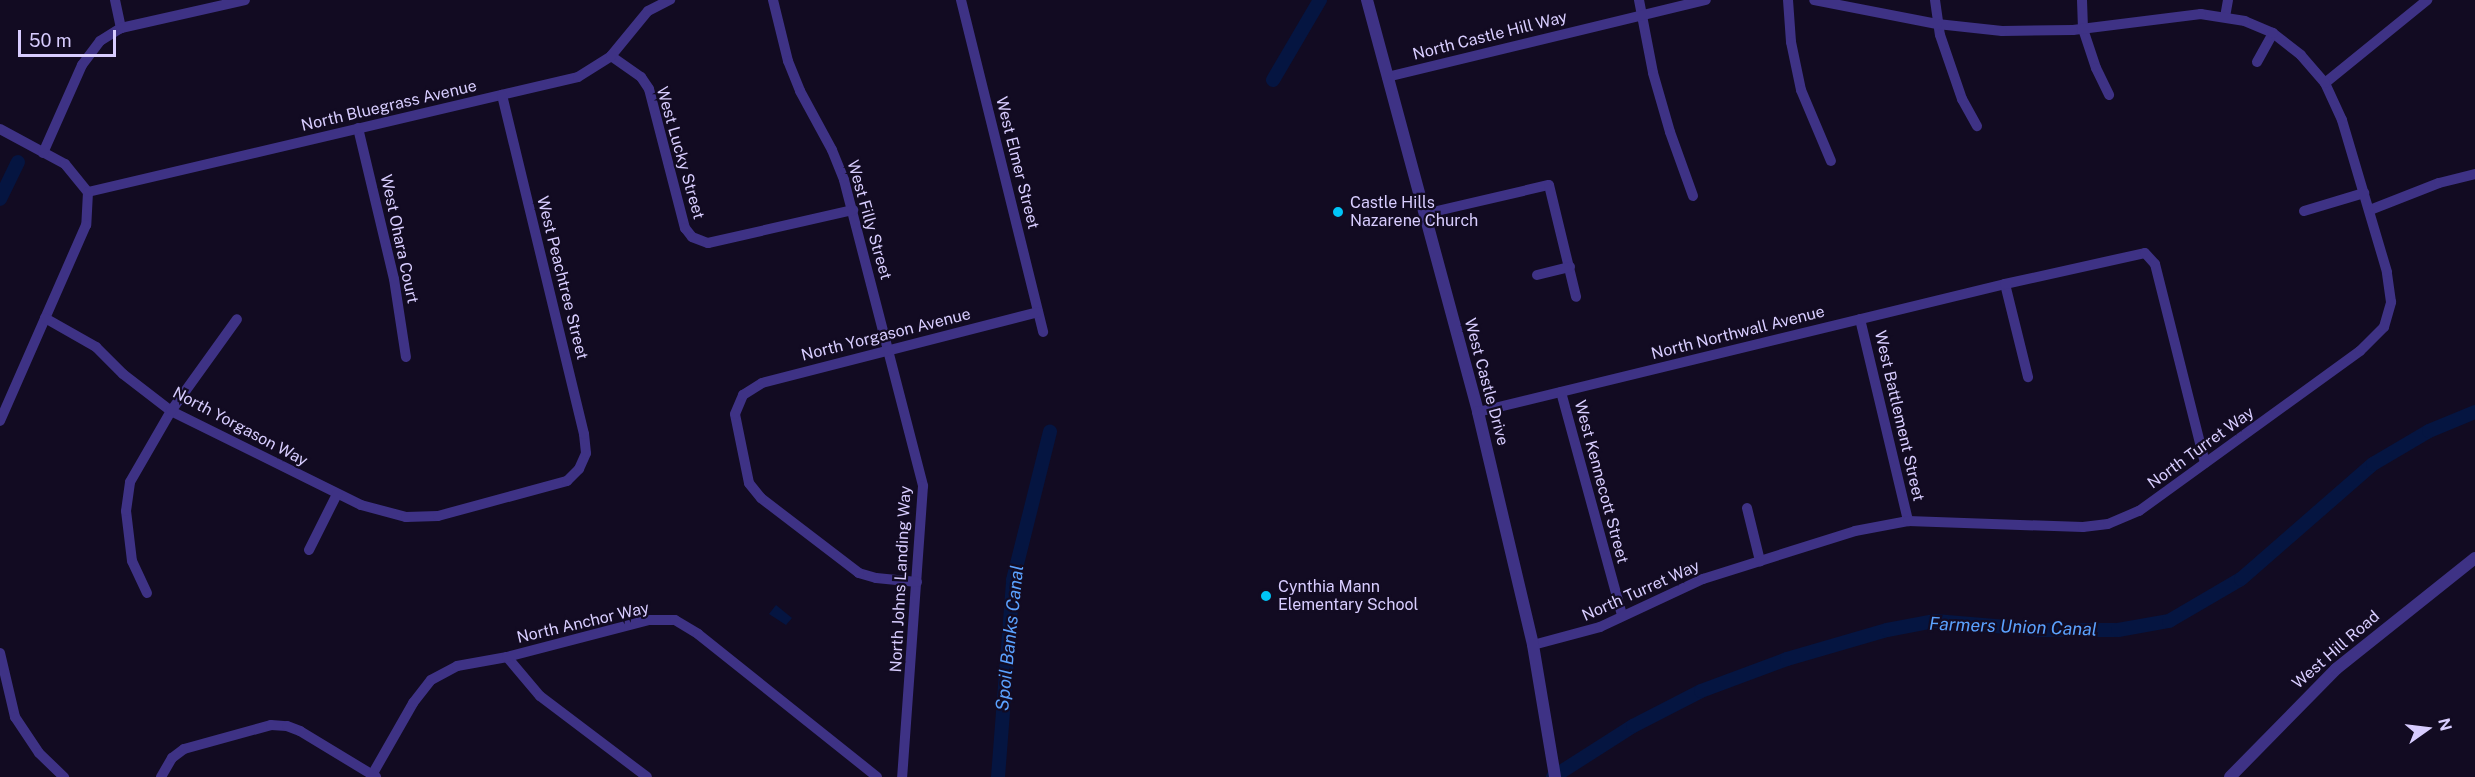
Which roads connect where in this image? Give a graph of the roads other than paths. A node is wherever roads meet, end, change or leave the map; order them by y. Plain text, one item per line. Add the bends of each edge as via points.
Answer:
1 (115, 0) edge
2 (245, 0) edge
3 (670, 0) edge
4 (773, 0) edge
5 (961, 0) edge
6 (1367, 0) edge
7 (1639, 0) edge
8 (1706, 0) edge
9 (1788, 0) edge
10 (1814, 0) edge
11 (1935, 0) edge
12 (2082, 0) edge
13 (2228, 0) edge
14 (2427, 0) edge
15 (1643, 15) junction
16 (2225, 17) junction
17 (1937, 24) junction
18 (121, 28) junction
19 (2083, 29) junction
20 (2273, 33) junction
21 (610, 56) junction
22 (2257, 62) dead end
23 (1387, 77) junction
24 (2325, 83) junction
25 (502, 94) junction
26 (2109, 95) dead end
27 (1977, 126) dead end
28 (358, 128) junction
29 (0, 129) edge
30 (43, 153) junction
31 (1831, 161) dead end
32 (2475, 174) edge
33 (88, 192) junction
34 (2364, 193) junction
35 (1693, 196) dead end
36 (853, 210) junction
37 (2370, 210) junction
38 (2304, 211) dead end
39 (1424, 214) junction
40 (1570, 267) junction
41 (1538, 275) dead end
42 (2005, 284) junction
43 (1576, 297) dead end
44 (1038, 312) junction
45 (45, 318) junction
46 (1860, 319) junction
47 (237, 320) dead end
48 (1043, 332) dead end
49 (890, 351) junction
50 (406, 357) dead end
51 (2028, 376) dead end
52 (1561, 392) junction
53 (171, 411) junction
54 (1478, 412) junction
55 (0, 420) edge
56 (2205, 463) junction
57 (579, 469) joint
58 (337, 494) junction
59 (1747, 508) dead end
60 (1908, 521) junction
61 (309, 550) dead end
62 (2475, 558) edge
63 (1760, 561) junction
64 (917, 582) junction
65 (147, 593) dead end
66 (1622, 615) junction
67 (1533, 645) junction
68 (0, 653) edge
69 (507, 657) junction
70 (374, 776) edge
71 (64, 777) edge
72 (161, 777) edge
73 (647, 777) edge
74 (877, 777) edge
75 (902, 777) edge
76 (1555, 777) edge
77 (2229, 777) edge

1 - 18 street
2 - 18 street
3 - 21 street, North Bluegrass Avenue via 648,11
4 - 36 street, West Filly Street via 788,61 832,150
5 - 44 street, West Elmer Street
6 - 23 street, West Castle Drive
7 - 15 street
8 - 15 street, North Castle Hill Way
9 - 31 street via 1791,42 1801,90
10 - 17 street
11 - 17 street
12 - 19 street
13 - 16 street
14 - 24 street
15 - 23 street, North Castle Hill Way
15 - 35 street via 1653,73
16 - 19 street via 2181,15
16 - 20 street
17 - 19 street via 2002,31
17 - 27 street via 1962,99
18 - 30 street via 100,41 86,58
19 - 26 street
20 - 22 street
20 - 24 street via 2301,55
21 - 25 street, North Bluegrass Avenue via 578,77
21 - 36 street, West Lucky Street via 640,77 649,89 685,228 692,237 708,243
23 - 39 street, West Castle Drive
24 - 34 street, North Turret Way via 2342,120
25 - 28 street, North Bluegrass Avenue
25 - 57 street, West Peachtree Street via 584,434 586,453
28 - 33 street, North Bluegrass Avenue
28 - 50 street, West Ohara Court via 394,279
29 - 30 street
30 - 33 street via 65,164
32 - 37 street via 2439,183
33 - 45 street via 86,225
34 - 37 street, North Turret Way
34 - 38 street
36 - 49 street, West Filly Street
37 - 56 street, North Turret Way via 2391,302 2384,327 2360,351
39 - 40 street via 1549,185
39 - 54 street, West Castle Drive
40 - 41 street
40 - 43 street
42 - 46 street, North Northwall Avenue
42 - 51 street
42 - 56 street, North Northwall Avenue via 2145,253 2155,264
44 - 48 street, West Elmer Street
44 - 49 street, North Yorgason Avenue
45 - 53 street, North Yorgason Way via 96,347 123,374
45 - 55 street
46 - 52 street, North Northwall Avenue
46 - 60 street, West Battlement Street
47 - 53 street
49 - 64 street, North Johns Landing Way via 923,486
49 - 64 street, North Yorgason Avenue via 762,382 744,394 735,414 749,483 760,498 859,573
52 - 54 street, North Northwall Avenue
52 - 66 street, West Kennecott Street
53 - 58 street, North Yorgason Way
53 - 65 street via 130,482 126,511 132,561
54 - 67 street, West Castle Drive
56 - 60 street, North Turret Way via 2139,510 2108,524 2083,527
57 - 58 street, North Yorgason Way via 556,486 438,516 406,517
58 - 61 street
59 - 63 street
60 - 63 street, North Turret Way via 1855,531
62 - 77 street, West Hill Road via 2336,669
63 - 66 street, North Turret Way via 1703,579
64 - 75 street, North Johns Landing Way
66 - 67 street, North Turret Way via 1580,634
67 - 76 street, West Castle Drive
68 - 71 street via 15,717 39,753
69 - 70 street, North Anchor Way via 457,666 431,680 413,703
69 - 73 street via 540,696
69 - 74 street, North Anchor Way via 649,620 675,620 698,634
70 - 72 street via 300,731 271,725 184,749 172,758

